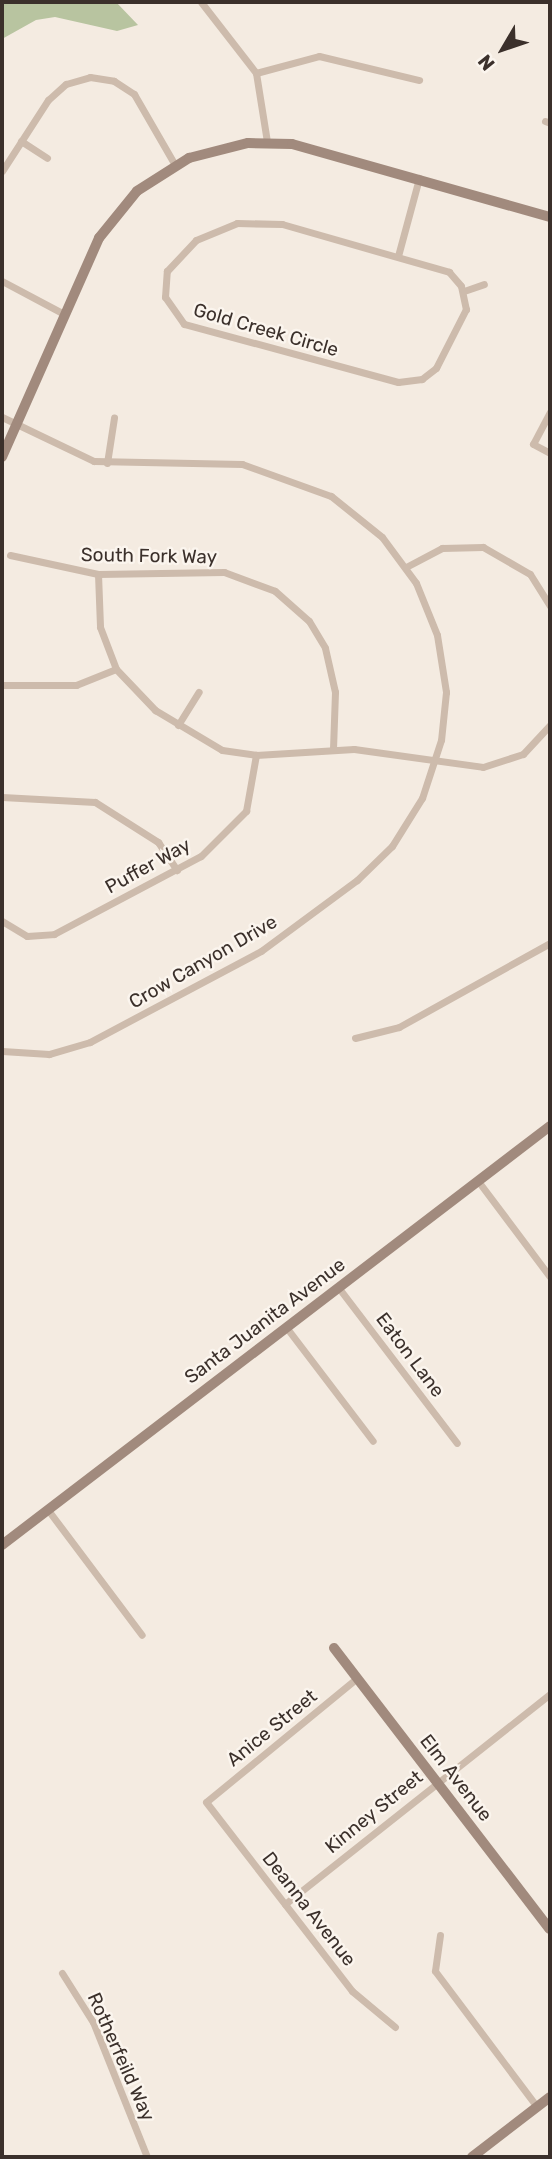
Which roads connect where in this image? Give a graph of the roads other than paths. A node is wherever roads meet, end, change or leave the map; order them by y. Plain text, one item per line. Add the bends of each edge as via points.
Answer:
1 (201, 2) edge
2 (256, 73) junction
3 (419, 80) dead end
4 (21, 141) junction
5 (267, 142) junction
6 (47, 158) dead end
7 (175, 165) junction
8 (2, 171) edge
9 (419, 177) junction
10 (550, 217) edge
11 (398, 256) junction
12 (2, 281) edge
13 (484, 284) dead end
14 (464, 292) junction
15 (64, 314) junction
16 (550, 412) edge
17 (2, 417) edge
18 (114, 418) dead end
19 (16, 425) junction
20 (550, 453) edge
21 (2, 457) edge
22 (107, 463) junction
23 (10, 555) dead end
24 (406, 567) junction
25 (98, 574) junction
26 (550, 607) edge
27 (116, 669) junction
28 (2, 685) edge
29 (199, 692) dead end
30 (178, 725) junction
31 (550, 726) edge
32 (333, 749) junction
33 (256, 755) junction
34 (437, 761) junction
35 (2, 797) edge
36 (177, 870) junction
37 (2, 921) edge
38 (9, 928) junction
39 (2, 934) edge
40 (550, 943) edge
41 (355, 1038) dead end
42 (2, 1051) edge
43 (550, 1126) edge
44 (478, 1181) junction
45 (550, 1277) edge
46 (338, 1287) junction
47 (286, 1327) junction
48 (373, 1441) dead end
49 (457, 1443) dead end
50 (48, 1510) junction
51 (3, 1541) edge
52 (142, 1635) dead end
53 (334, 1648) dead end
54 (357, 1678) junction
55 (550, 1694) edge
56 (436, 1782) junction
57 (206, 1802) joint
58 (285, 1904) junction
59 (550, 1929) edge
60 (440, 1935) dead end
61 (62, 1973) dead end
62 (395, 2027) dead end
63 (550, 2097) edge
64 (537, 2107) junction
65 (147, 2157) edge
66 (472, 2157) edge

1 - 2 street
2 - 3 street via 319,57
2 - 5 street
4 - 6 street
4 - 7 street via 61,87 108,79 142,103
4 - 8 street
5 - 7 street via 218,148
5 - 9 street
7 - 15 street via 137,191 110,221
9 - 10 street
9 - 11 street
11 - 14 street, Gold Creek Circle via 449,272
11 - 14 street, Gold Creek Circle via 282,224 237,223 203,236 179,254 165,277 165,297 174,315 196,330 404,383 427,376 440,362 464,315
12 - 15 street
13 - 14 street
15 - 19 street
16 - 20 street via 533,444
17 - 19 street, Crow Canyon Drive
18 - 22 street
19 - 21 street
19 - 22 street, Crow Canyon Drive
22 - 24 street, Crow Canyon Drive via 224,462 295,478 352,509
23 - 25 street, South Fork Way
24 - 26 street via 442,548 483,547 524,568
24 - 34 street, Crow Canyon Drive via 426,604 442,659 445,716
25 - 27 street via 100,627
25 - 32 street, South Fork Way via 208,570 256,581 286,598 317,631 332,667
27 - 28 street via 55,688
27 - 30 street via 144,701
29 - 30 street
30 - 33 street via 222,750
31 - 34 street via 530,749 500,764
32 - 33 street
32 - 34 street
33 - 36 street, Puffer Way via 254,788 241,818 214,847
34 - 42 street, Crow Canyon Drive via 392,846 269,946 90,1042 49,1054
35 - 36 street via 95,802 158,842
36 - 38 street, Puffer Way via 54,934 34,937
37 - 38 street
38 - 39 street
40 - 41 street via 399,1027
43 - 44 street, Santa Juanita Avenue
44 - 45 street
44 - 46 street, Santa Juanita Avenue
46 - 47 street, Santa Juanita Avenue
46 - 49 street, Eaton Lane
47 - 48 street
47 - 50 street, Santa Juanita Avenue
50 - 51 street, Santa Juanita Avenue
50 - 52 street
53 - 54 street, Elm Avenue
54 - 56 street, Elm Avenue
54 - 57 street, Anice Street
55 - 56 street, Kinney Street
56 - 58 street, Kinney Street
56 - 59 street, Elm Avenue
57 - 58 street, Deanna Avenue
58 - 62 street, Deanna Avenue via 352,1991
60 - 64 street via 435,1971
61 - 65 street, Rotherfeild Way via 93,2022
63 - 64 street
64 - 66 street

